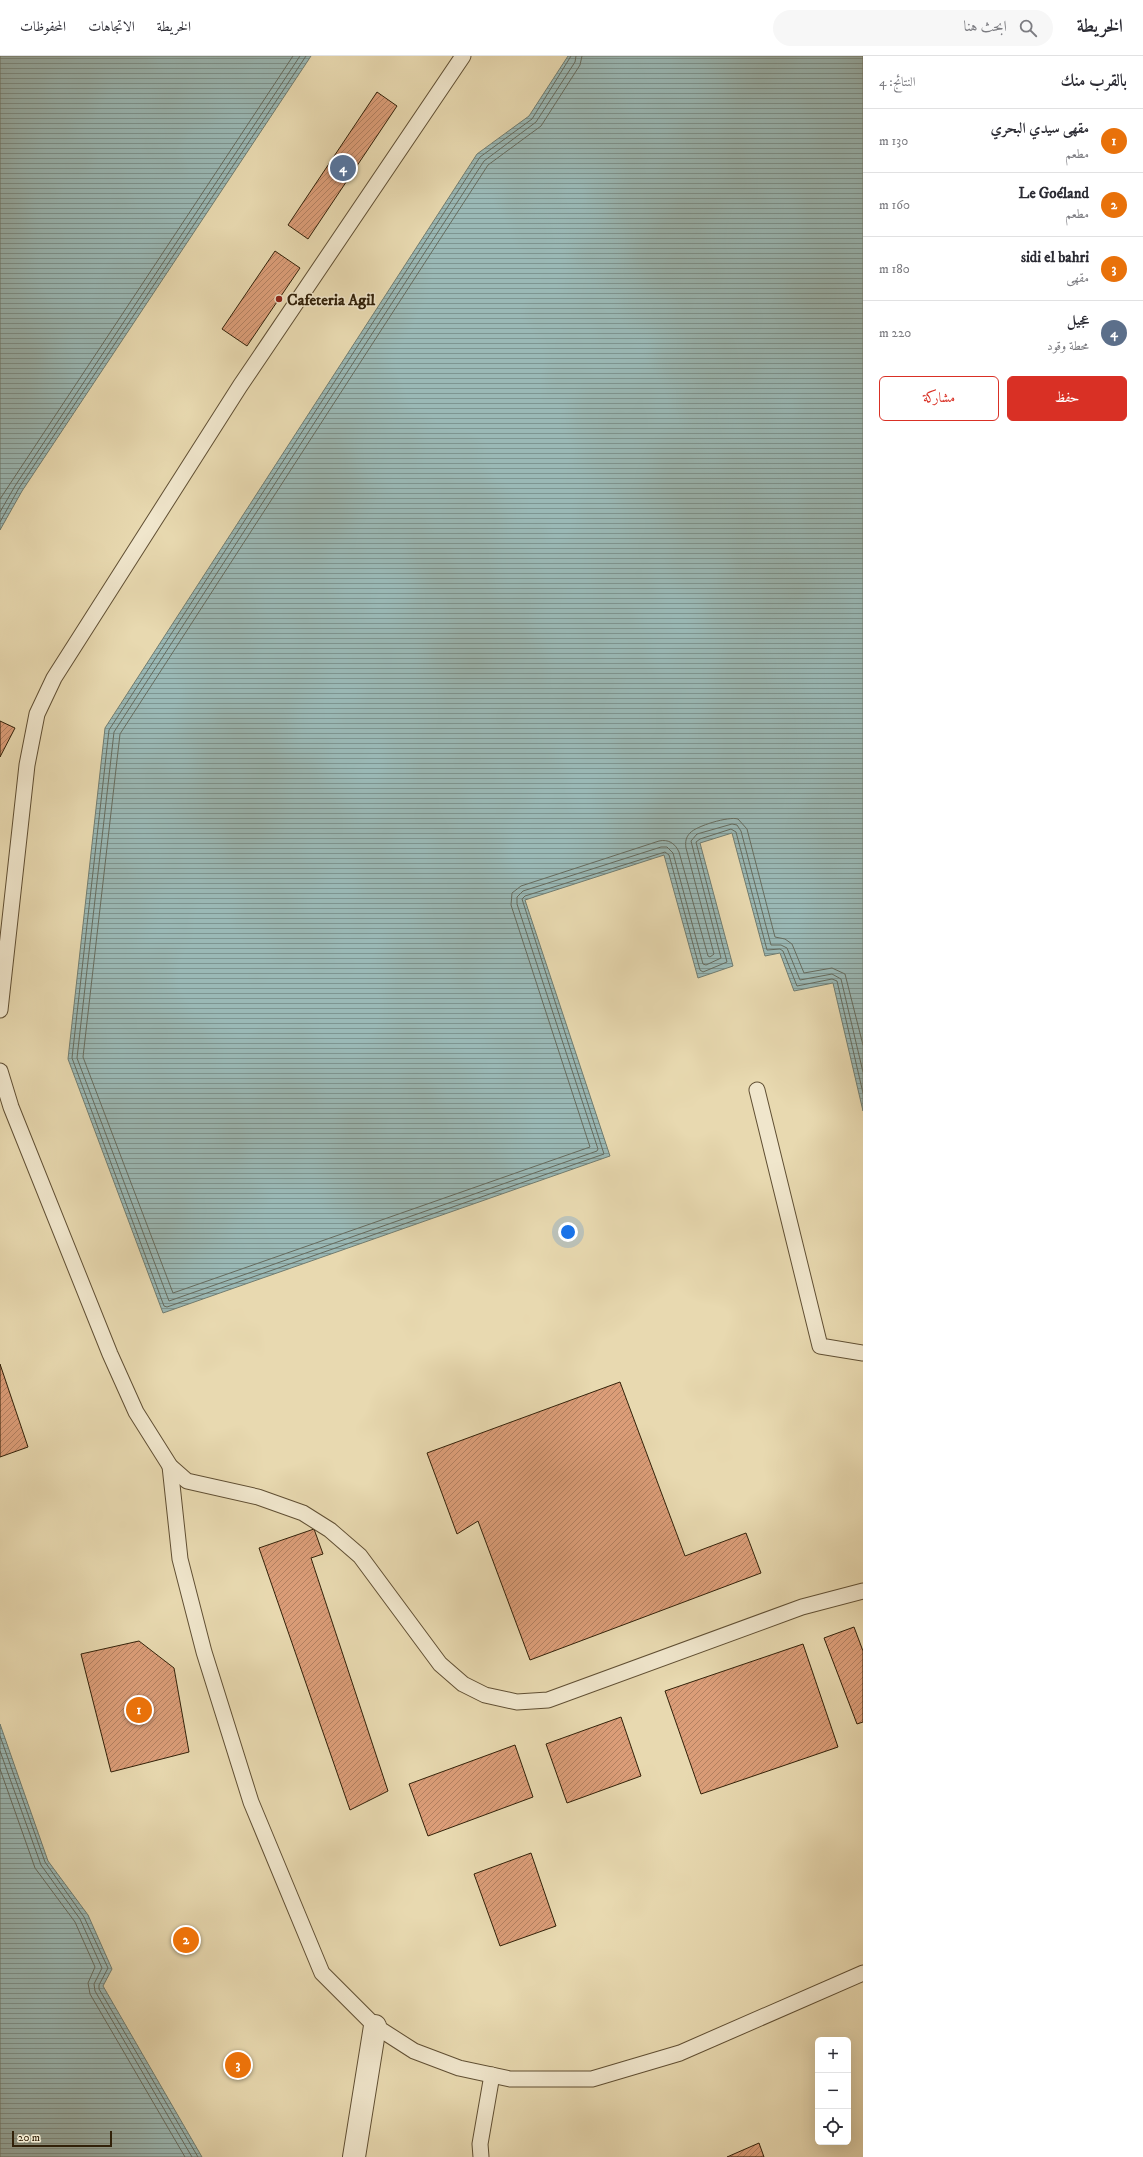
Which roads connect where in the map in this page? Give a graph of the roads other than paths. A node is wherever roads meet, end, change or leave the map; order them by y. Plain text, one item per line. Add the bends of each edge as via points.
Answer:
1 (463, 56) edge
2 (0, 1010) edge
3 (0, 1071) edge
4 (757, 1090) dead end
5 (863, 1353) edge
6 (170, 1466) junction
7 (863, 1591) edge
8 (863, 1973) edge
9 (375, 2026) junction
10 (492, 2075) junction
11 (354, 2157) edge
12 (480, 2157) edge

1 - 2 lane via 240,386 54,678 37,714 27,765
3 - 6 lane via 11,1107 110,1354 136,1412
4 - 5 lane via 820,1346
6 - 7 lane via 187,1481 258,1497 302,1513 330,1530 360,1556 440,1664 463,1684 485,1695 517,1702 548,1700 802,1607
6 - 9 lane via 180,1559 204,1652 250,1802 322,1973
8 - 10 lane via 680,2053 592,2079 510,2079
9 - 10 lane via 414,2051 459,2068
9 - 11 street
10 - 12 lane

